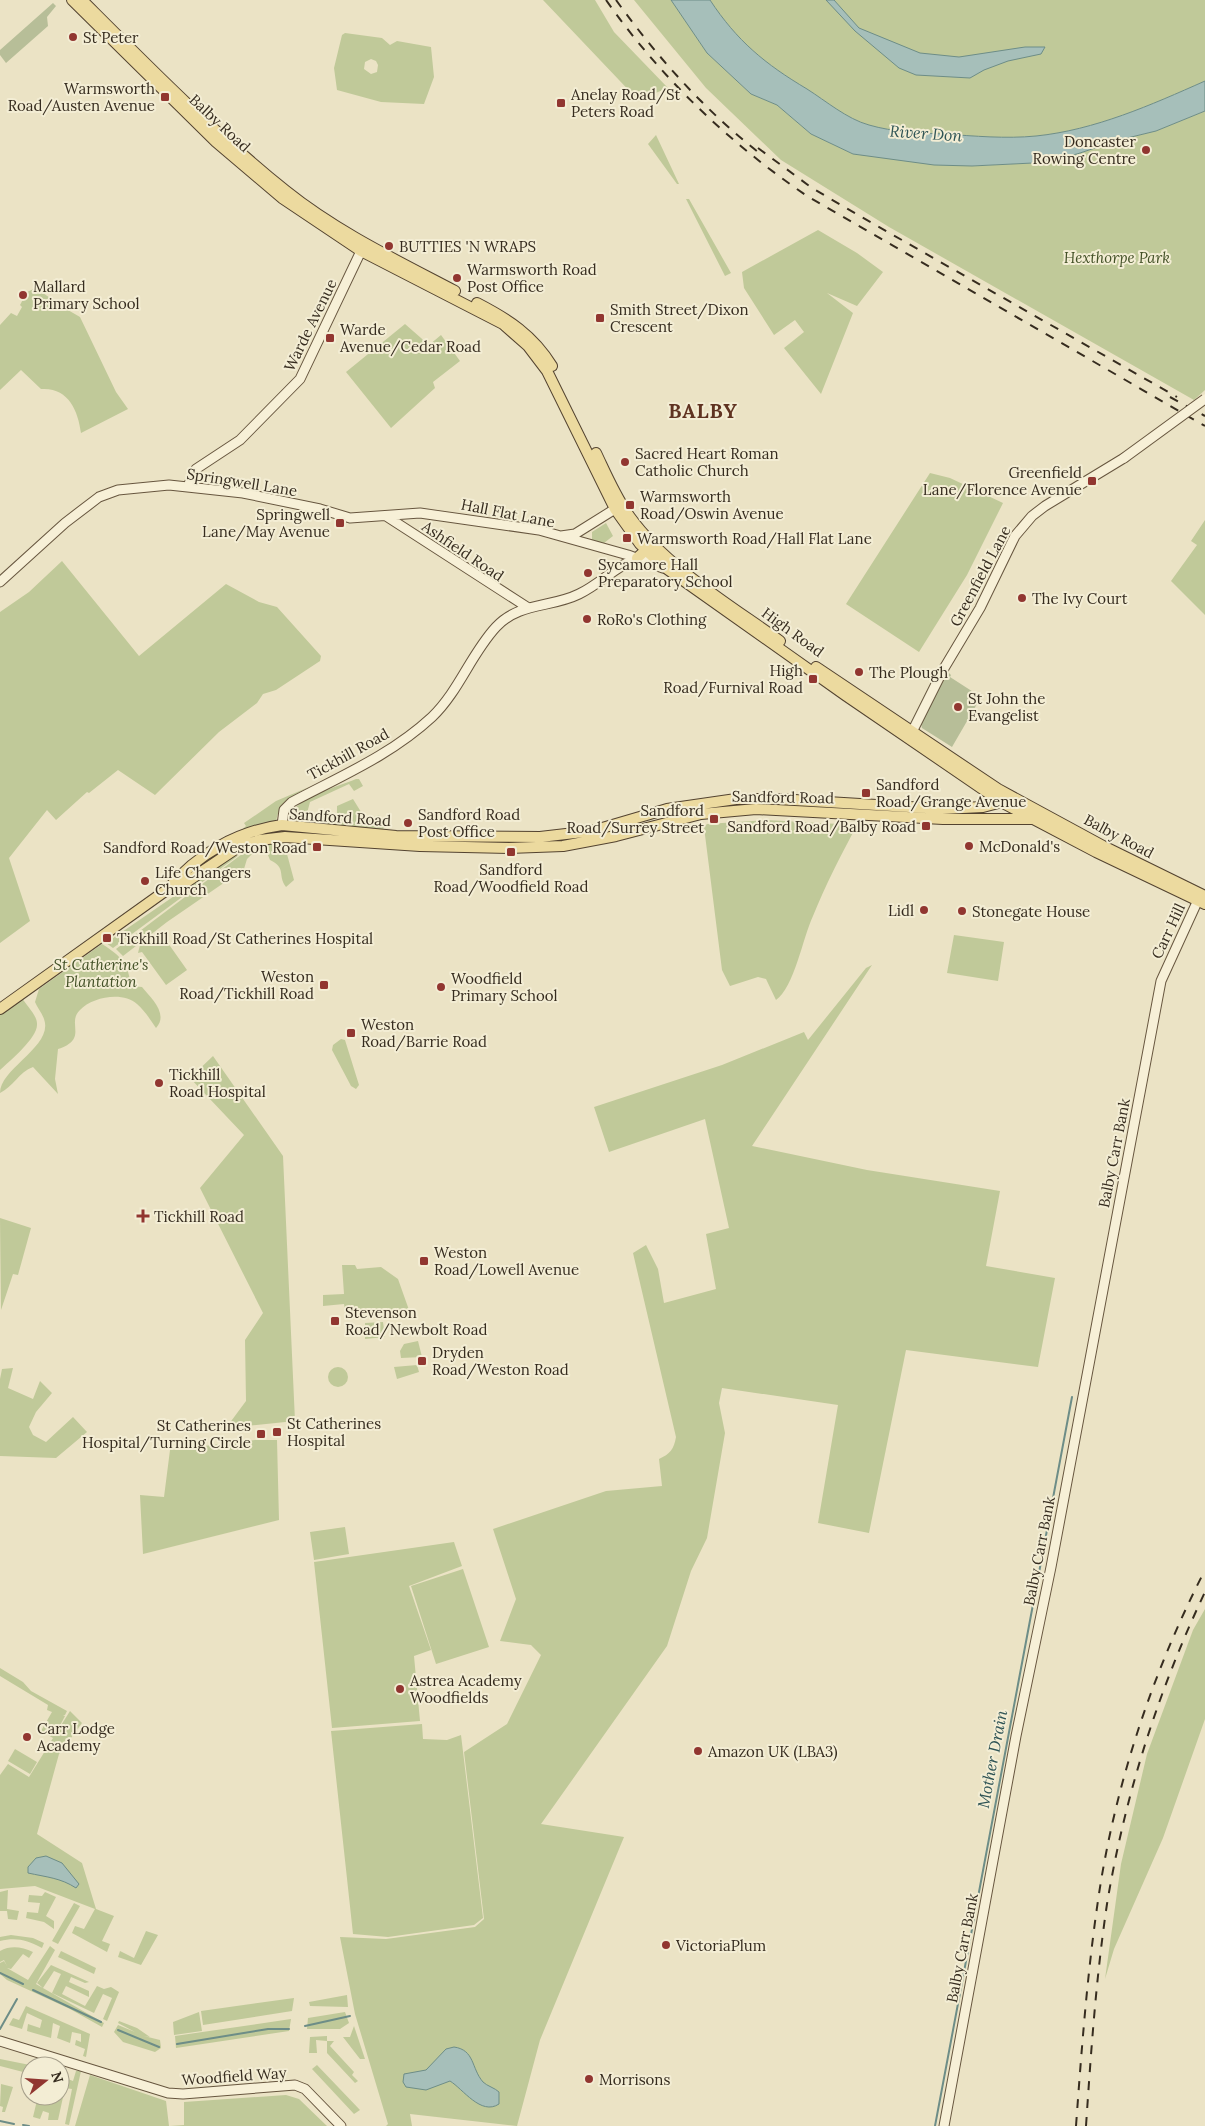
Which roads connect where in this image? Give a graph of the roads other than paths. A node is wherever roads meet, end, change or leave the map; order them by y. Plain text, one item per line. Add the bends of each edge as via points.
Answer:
1 (72, 0) edge
2 (82, 0) edge
3 (362, 246) junction
4 (1205, 399) edge
5 (188, 486) junction
6 (615, 509) junction
7 (420, 513) joint
8 (628, 514) junction
9 (386, 516) junction
10 (580, 530) junction
11 (559, 536) junction
12 (590, 544) junction
13 (646, 550) junction
14 (619, 552) junction
15 (660, 552) junction
16 (637, 558) junction
17 (620, 566) junction
18 (670, 571) junction
19 (0, 582) edge
20 (697, 591) junction
21 (524, 608) junction
22 (908, 734) junction
23 (969, 770) junction
24 (983, 790) junction
25 (1018, 797) junction
26 (778, 799) junction
27 (1003, 802) junction
28 (978, 808) junction
29 (811, 811) junction
30 (1041, 817) junction
31 (976, 819) junction
32 (282, 825) junction
33 (285, 837) junction
34 (508, 837) junction
35 (571, 839) junction
36 (520, 842) junction
37 (509, 848) junction
38 (168, 889) junction
39 (1203, 899) edge
40 (1161, 981) joint
41 (0, 1009) edge
42 (0, 2041) edge
43 (341, 2126) edge
44 (944, 2126) edge

1 - 3 main road, Balby Road via 238,161 282,198
2 - 3 main road, Balby Road via 192,109 287,192
3 - 5 street, Warde Avenue via 300,380 240,440 196,469
3 - 6 main road via 503,324 528,346 551,378
3 - 8 main road via 509,319 535,343 553,368
4 - 22 street, Greenfield Lane, bridge via 1124,458 1032,516 1015,536 980,608
5 - 9 street, Springwell Lane via 243,493 350,518
5 - 19 street, Springwell Lane via 149,486 118,490 99,497
6 - 8 main road via 620,508
6 - 10 street
6 - 13 main road
7 - 9 street, Springwell Lane
7 - 11 street, Hall Flat Lane via 499,523
8 - 13 main road via 645,542
8 - 15 main road
9 - 21 street, Ashfield Road
10 - 11 street
10 - 12 street
11 - 12 street, Hall Flat Lane
12 - 14 street, Hall Flat Lane
13 - 16 main road
13 - 18 main road
14 - 16 street, Hall Flat Lane
14 - 17 street via 622,558
15 - 20 main road via 662,560
15 - 22 main road, High Road
16 - 17 street, Tickhill Road
16 - 18 street, Hall Flat Lane
17 - 21 street, Tickhill Road via 573,597
18 - 20 main road
20 - 22 main road, High Road
21 - 32 street, Tickhill Road via 495,628 461,682 431,717 399,743 357,770 292,802 284,810
22 - 23 main road, High Road
22 - 24 main road, High Road
23 - 25 main road, High Road
23 - 27 main road via 972,776 1003,797
24 - 27 main road, High Road
24 - 28 main road via 986,800
25 - 27 main road
25 - 30 main road, Balby Road
26 - 28 main road, Sandford Road via 942,809
26 - 29 main road via 784,805
26 - 35 main road, Sandford Road via 701,803 667,809
27 - 28 main road
27 - 30 main road, High Road
27 - 31 main road via 1000,810
29 - 31 main road, Sandford Road
29 - 35 main road, Sandford Road via 717,811
30 - 31 main road, Sandford Road
30 - 39 main road, Balby Road via 1096,852
32 - 33 main road, Sandford Road
32 - 34 main road, Sandford Road via 396,836
32 - 38 main road via 231,839 180,875
33 - 37 main road, Sandford Road via 396,845
33 - 38 main road via 240,846 185,883
34 - 36 main road, Sandford Road
34 - 37 main road
35 - 36 main road, Sandford Road
36 - 37 main road, Sandford Road
38 - 41 main road
39 - 40 street, Carr Hill
40 - 44 street, Balby Carr Bank
42 - 43 street, Woodfield Way via 168,2093 295,2085 305,2089

